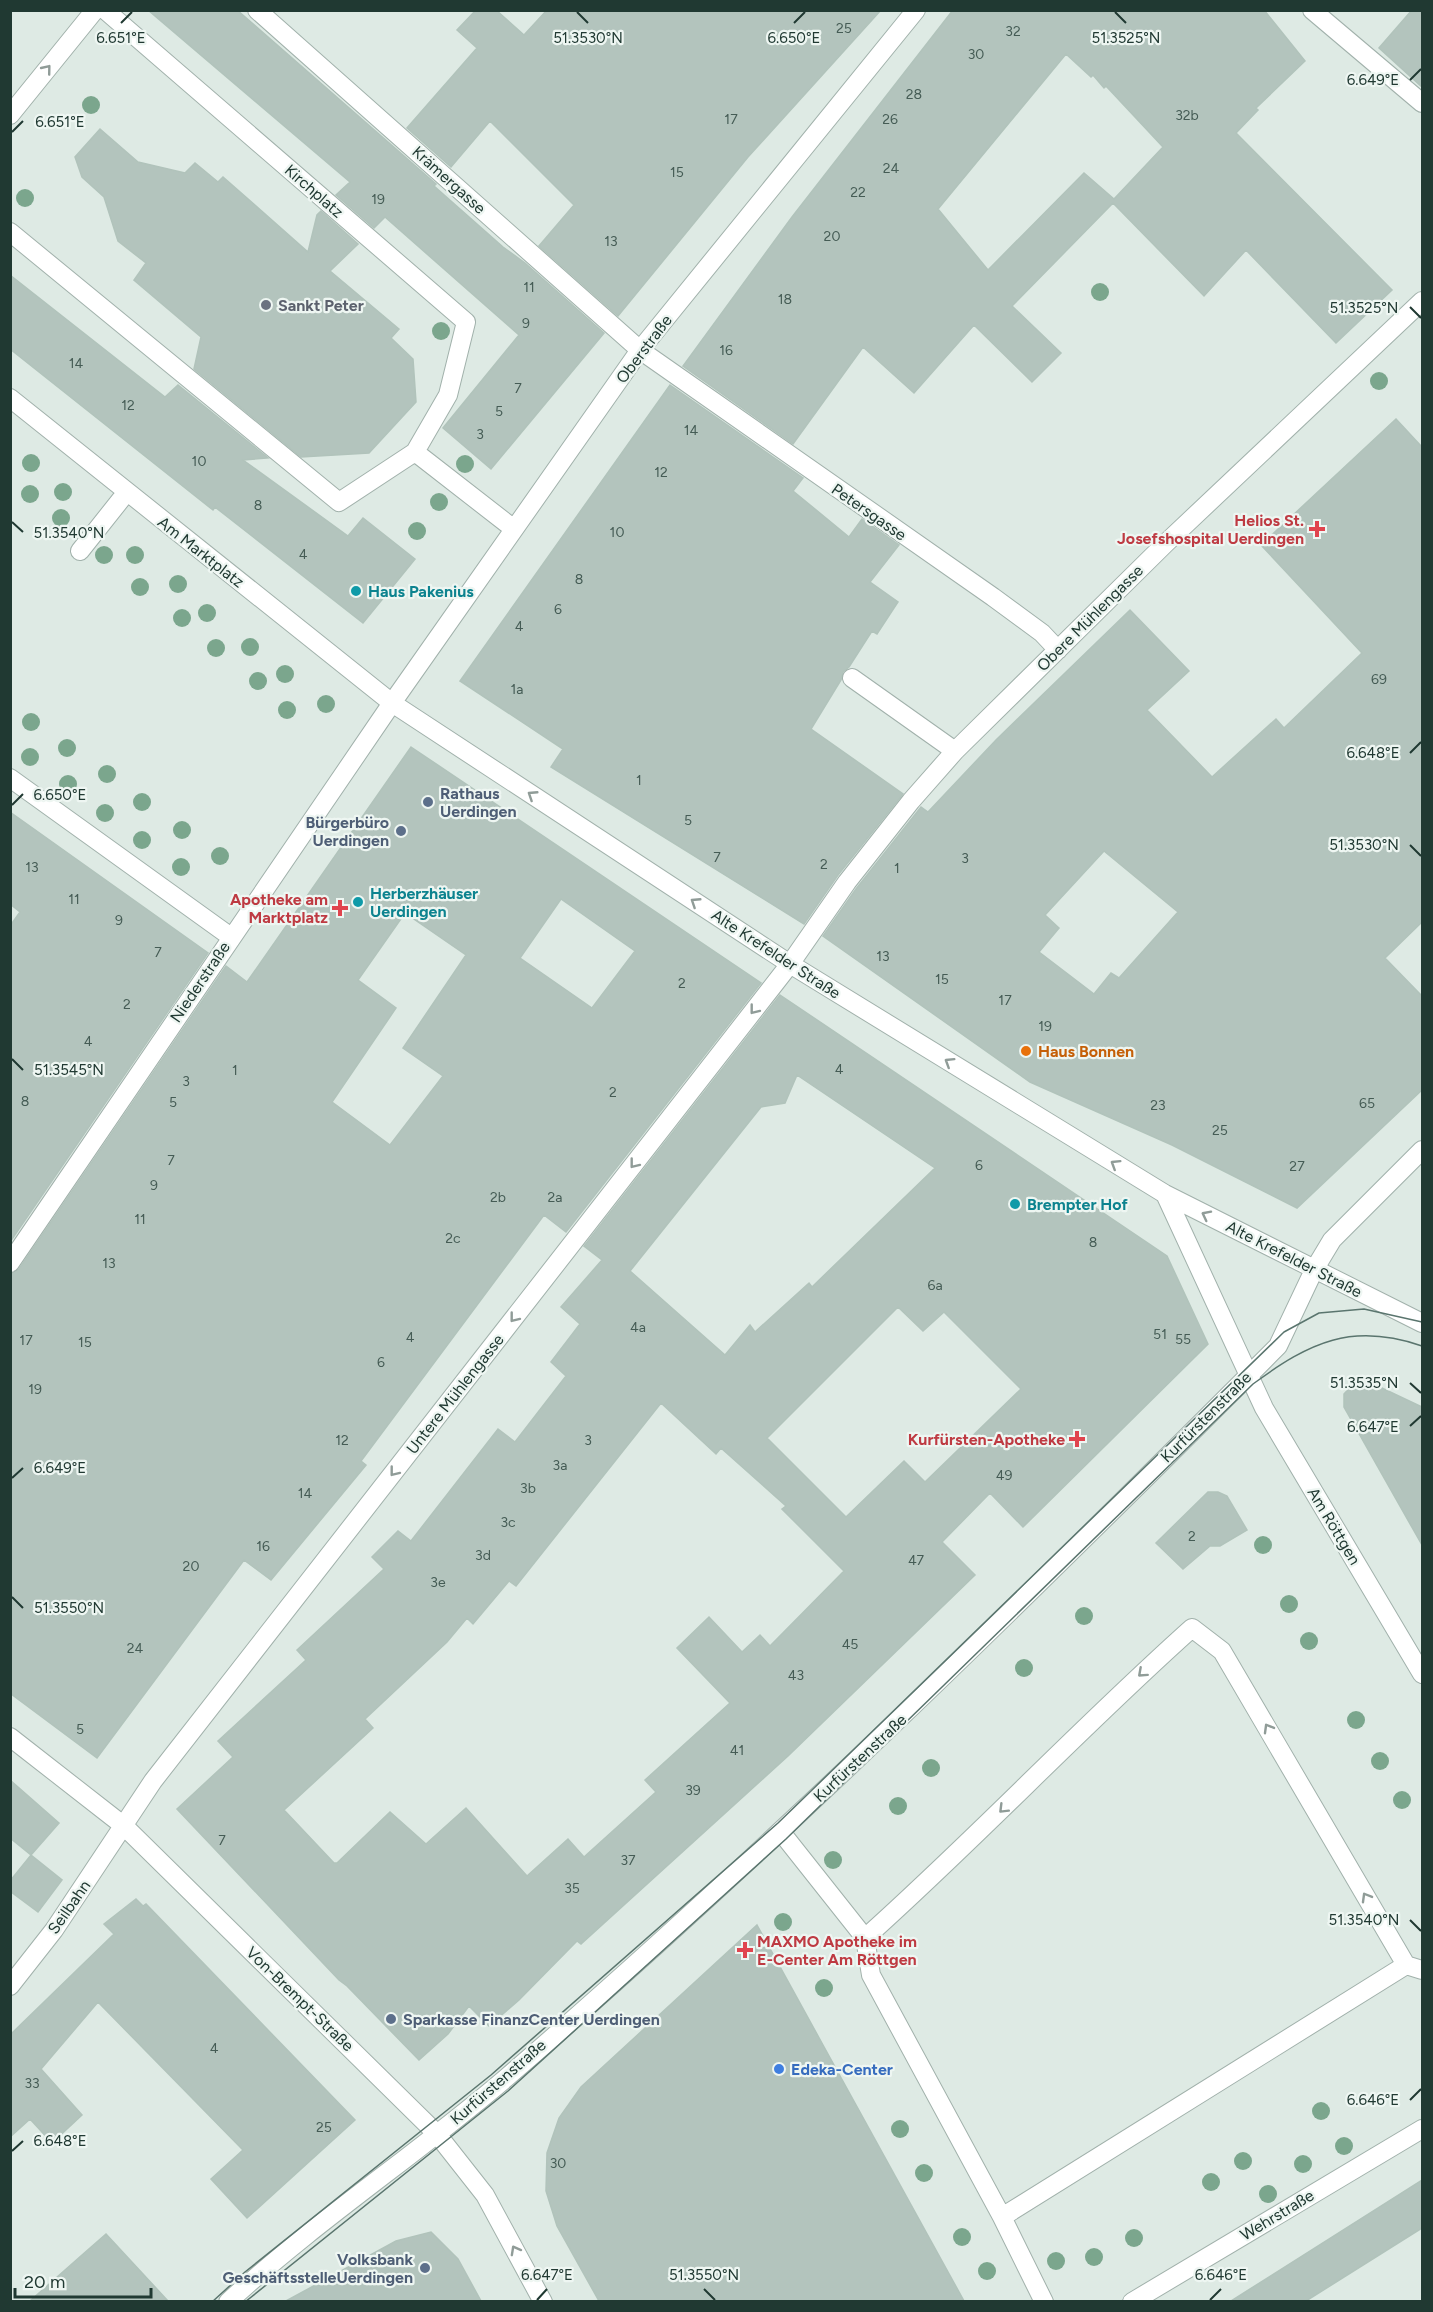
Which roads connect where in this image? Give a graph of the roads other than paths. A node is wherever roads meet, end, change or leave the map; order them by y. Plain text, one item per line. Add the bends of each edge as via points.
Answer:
1 (95, 10) edge
2 (105, 10) edge
3 (257, 10) edge
4 (916, 10) edge
5 (1312, 10) edge
6 (1422, 103) edge
7 (10, 114) edge
8 (10, 232) edge
9 (1422, 301) edge
10 (640, 350) junction
11 (677, 378) joint
12 (10, 398) edge
13 (415, 452) junction
14 (126, 493) junction
15 (514, 529) junction
16 (80, 551) dead end
17 (1058, 650) junction
18 (852, 678) dead end
19 (392, 703) junction
20 (955, 751) junction
21 (10, 778) edge
22 (231, 937) junction
23 (790, 964) junction
24 (1422, 1150) edge
25 (1165, 1194) junction
26 (10, 1263) edge
27 (1314, 1270) junction
28 (1422, 1323) edge
29 (1248, 1376) junction
30 (1422, 1674) edge
31 (10, 1737) edge
32 (124, 1826) junction
33 (781, 1832) junction
34 (865, 1938) junction
35 (1414, 1967) edge
36 (10, 1986) edge
37 (1422, 2129) edge
38 (437, 2134) junction
39 (1002, 2217) junction
40 (228, 2301) edge
41 (543, 2301) edge
42 (1044, 2301) edge
43 (1132, 2301) edge

7 -> 1 street
2 - 13 street, Kirchplatz via 466,322 448,395
3 - 10 street, Krämergasse
4 - 10 street, Oberstraße
5 - 6 street
8 - 13 street via 339,502
9 - 17 street, Obere Mühlengasse
10 - 11 street, Krämergasse
10 - 15 street, Oberstraße
11 - 17 street, Petersgasse via 1009,609
12 - 14 street, Am Marktplatz
13 - 15 street
14 - 16 street
14 - 19 street, Am Marktplatz
15 - 19 street, Oberstraße
17 - 20 street, Obere Mühlengasse
18 - 20 street
19 - 22 street, Niederstraße
23 -> 19 street, Alte Krefelder Straße
20 - 23 street, Obere Mühlengasse via 847,882
21 - 22 street
22 - 26 street, Niederstraße
25 -> 23 street, Alte Krefelder Straße
23 -> 32 street, Untere Mühlengasse via 153,1781
24 - 27 street, Kurfürstenstraße via 1332,1240
27 -> 25 street, Alte Krefelder Straße
25 - 29 street
27 - 28 street, Alte Krefelder Straße
27 - 29 street, Kurfürstenstraße via 1278,1346
29 - 30 street, Am Röttgen
29 - 33 street, Kurfürstenstraße
31 - 32 street, Von-Brempt-Straße
32 - 36 street, Seilbahn via 54,1930
32 - 38 street, Von-Brempt-Straße
33 - 34 street
33 - 38 street, Kurfürstenstraße via 506,2078
35 -> 34 street via 1222,1651 1192,1628
34 - 39 street via 871,1975
35 - 39 street
37 - 43 street, Wehrstraße
38 - 40 street, Kurfürstenstraße
41 -> 38 street, Von-Brempt-Straße via 484,2195
39 - 42 street

